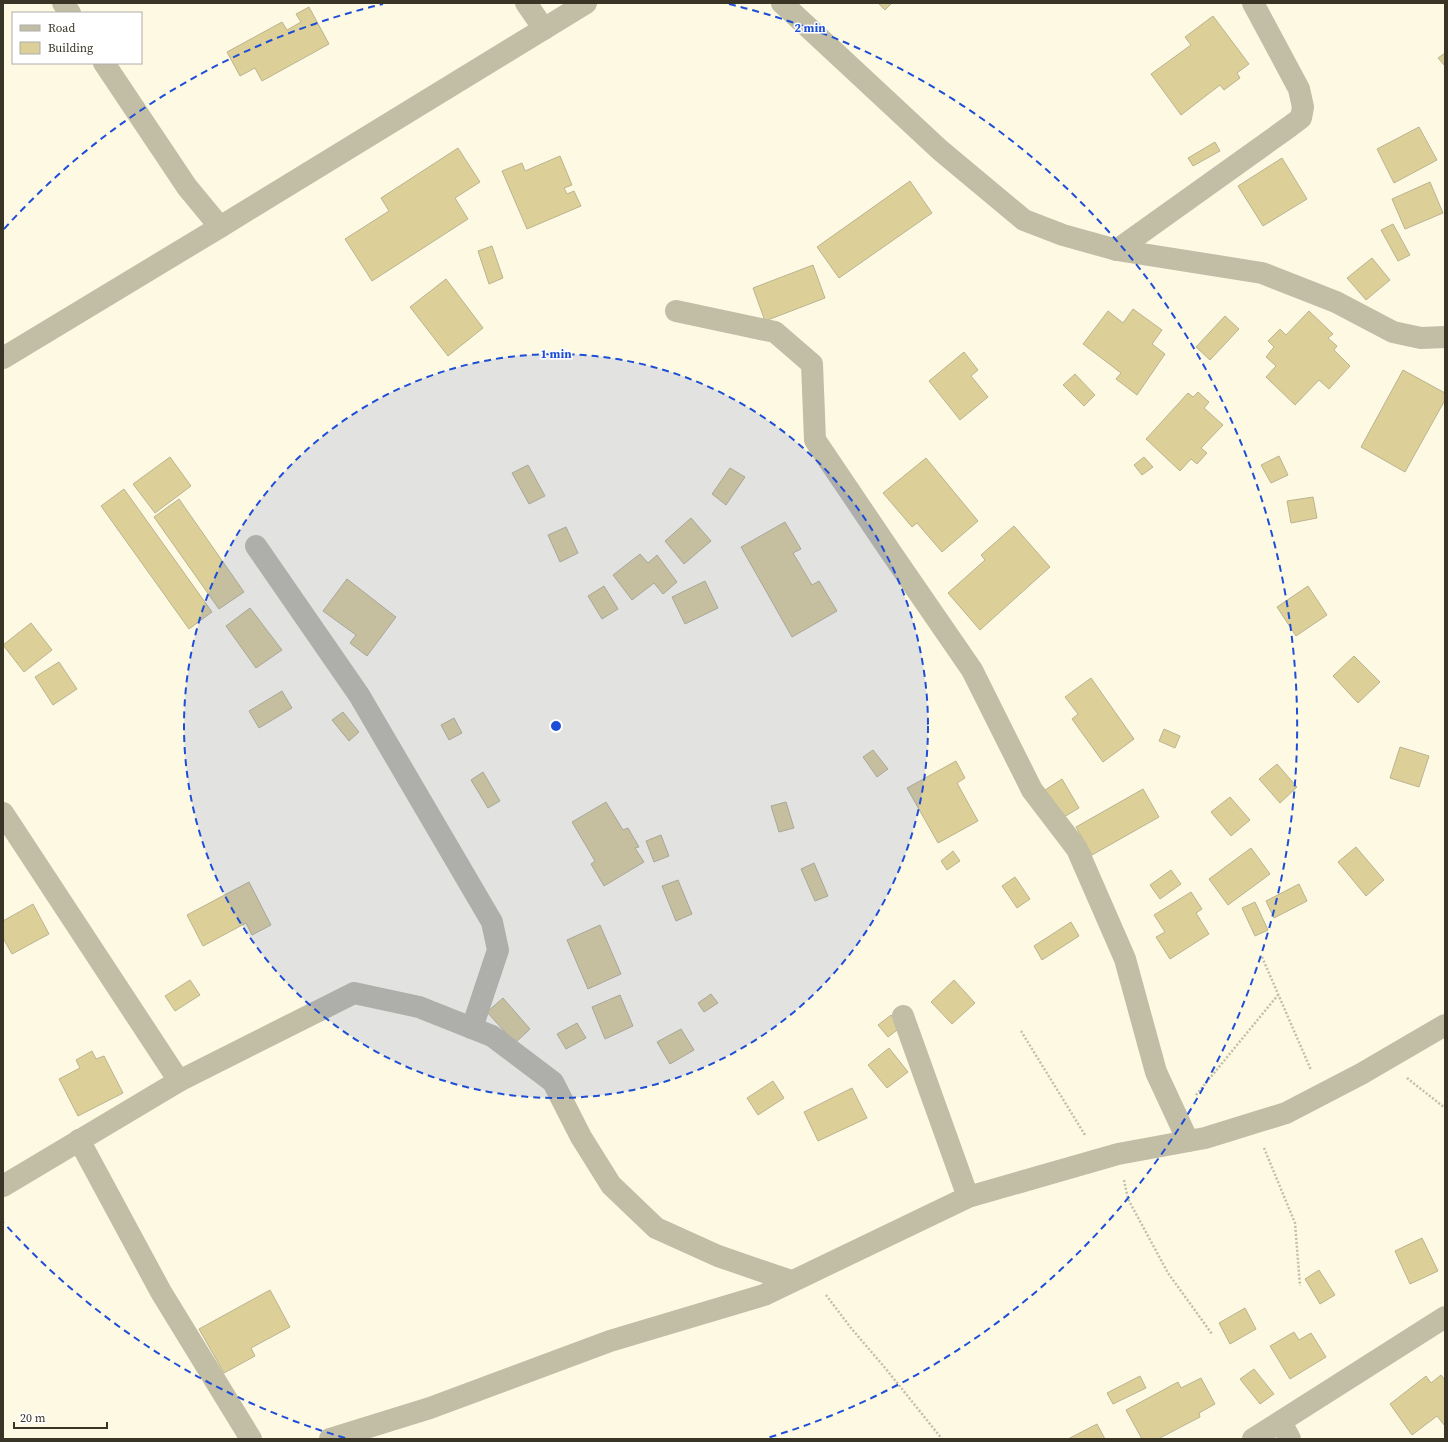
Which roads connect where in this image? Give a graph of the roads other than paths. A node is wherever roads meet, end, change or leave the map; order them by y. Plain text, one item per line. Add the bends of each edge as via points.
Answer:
1 (63, 3) edge
2 (526, 3) edge
3 (586, 3) edge
4 (782, 3) edge
5 (1254, 3) edge
6 (69, 12) edge
7 (544, 29) junction
8 (105, 64) edge
9 (220, 227) junction
10 (1117, 250) junction
11 (676, 311) dead end
12 (1445, 337) edge
13 (3, 358) edge
14 (256, 546) dead end
15 (3, 813) edge
16 (903, 1016) dead end
17 (1445, 1025) edge
18 (472, 1028) junction
19 (179, 1081) junction
20 (79, 1140) junction
21 (1188, 1142) junction
22 (3, 1186) edge
23 (968, 1197) junction
24 (800, 1277) junction
25 (1445, 1317) edge
26 (1286, 1430) edge
27 (251, 1439) edge
28 (330, 1439) edge
29 (1253, 1439) edge

1 - 6 street
2 - 7 street
3 - 7 street
4 - 10 street via 940,150 1024,220 1063,235
5 - 10 street via 1299,89 1303,107 1300,118
7 - 9 street
8 - 9 street via 187,187
9 - 13 street
10 - 12 street via 1262,273 1336,302 1393,332 1421,338
11 - 21 street via 775,332 812,364 815,440 972,670 1032,790 1077,849 1125,959 1156,1072
14 - 18 street via 359,695 492,922 498,950
15 - 19 street
16 - 23 street
17 - 21 street via 1386,1060 1286,1113
18 - 19 street via 419,1008 354,993
18 - 24 street via 492,1036 553,1082 581,1138 611,1185 656,1228 718,1256
19 - 20 street
20 - 22 street
20 - 27 street via 161,1292
21 - 23 street via 1109,1157
23 - 24 street
24 - 28 street via 764,1296 610,1341 430,1408
25 - 26 street
26 - 29 street

